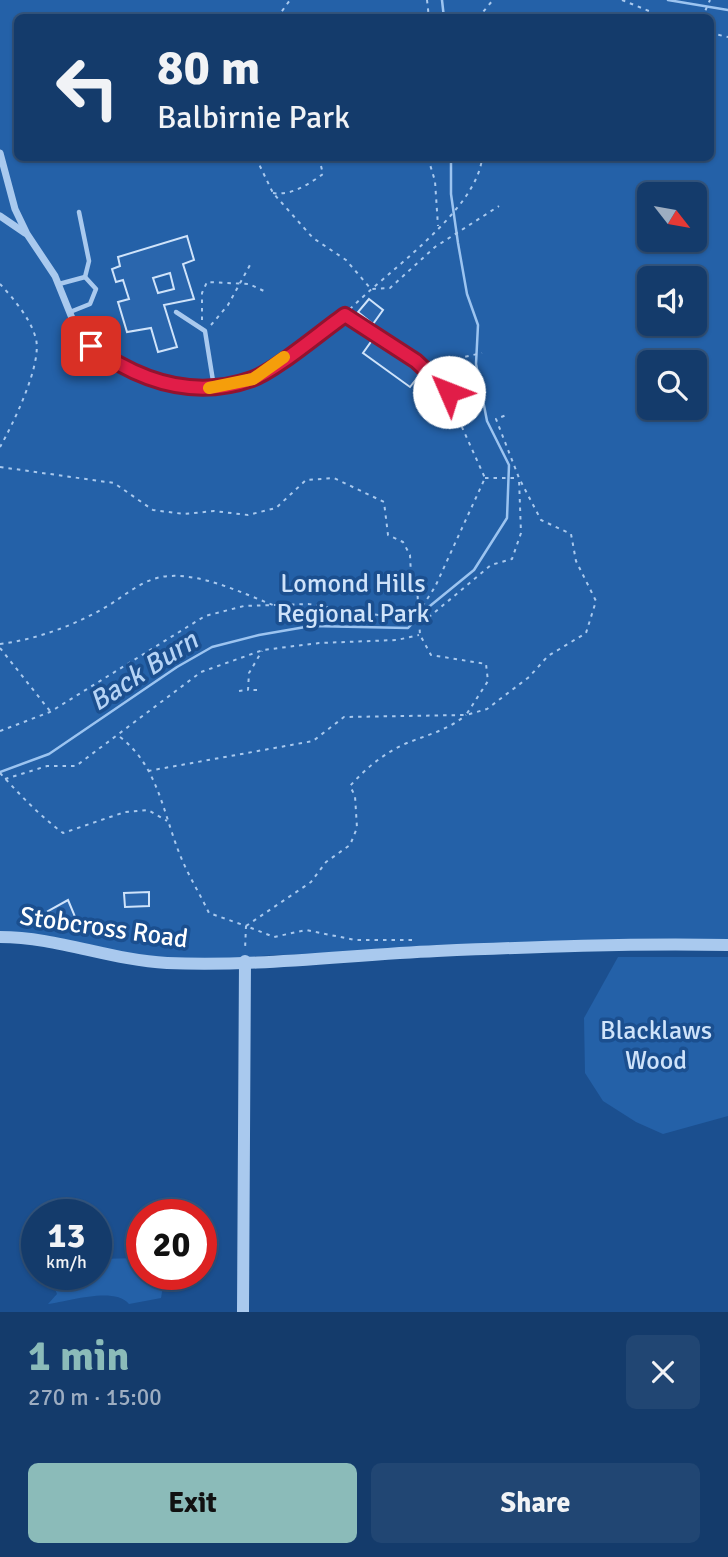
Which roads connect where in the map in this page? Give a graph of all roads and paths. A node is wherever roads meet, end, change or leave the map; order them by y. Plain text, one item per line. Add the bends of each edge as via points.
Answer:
1 (493, 0) edge
2 (622, 0) edge
3 (481, 14) edge
4 (656, 14) edge
5 (0, 153) edge
6 (257, 161) edge
7 (320, 161) edge
8 (429, 161) edge
9 (481, 161) edge
10 (273, 193) junction
11 (499, 206) dead end
12 (79, 212) dead end
13 (0, 216) edge
14 (438, 227) junction
15 (27, 234) junction
16 (250, 264) dead end
17 (85, 277) junction
18 (0, 284) edge
19 (58, 284) junction
20 (239, 286) junction
21 (371, 289) junction
22 (266, 292) dead end
23 (176, 312) dead end
24 (69, 313) junction
25 (345, 315) junction
26 (205, 331) junction
27 (482, 353) dead end
28 (422, 366) junction
29 (215, 387) junction
30 (509, 414) dead end
31 (458, 417) joint
32 (0, 447) edge
33 (0, 467) edge
34 (485, 478) junction
35 (519, 478) junction
36 (274, 605) junction
37 (420, 610) junction
38 (420, 624) junction
39 (420, 635) junction
40 (0, 646) edge
41 (263, 650) junction
42 (248, 690) junction
43 (257, 690) dead end
44 (239, 691) dead end
45 (50, 712) junction
46 (466, 715) junction
47 (0, 731) edge
48 (119, 736) junction
49 (148, 771) junction
50 (0, 774) edge
51 (5, 779) junction
52 (169, 822) junction
53 (246, 926) junction
54 (0, 937) edge
55 (411, 940) dead end
56 (728, 946) edge
57 (244, 961) junction
58 (243, 1312) edge

1 - 3 path
2 - 4 path
5 - 15 street
6 - 10 path
7 - 10 path via 323,174 304,187
8 - 14 path
9 - 14 path via 477,179
10 - 21 path via 313,238 346,260
11 - 21 path via 435,247 390,288
12 - 17 lane via 89,261
13 - 15 street
14 - 21 path
15 - 19 street
16 - 20 path
17 - 19 lane
17 - 24 lane via 96,289 93,300
18 - 32 path via 16,301 36,339 34,366
19 - 24 street
20 - 22 path via 249,284
20 - 26 path
20 - 26 path via 224,280 207,282 200,311
21 - 25 path
23 - 26 lane
24 - 29 street via 91,346 132,373 201,390
25 - 28 lane
25 - 29 street via 253,379
26 - 29 lane
27 - 28 path
28 - 31 lane via 449,392
30 - 35 path via 496,419
31 - 34 path
33 - 37 path via 114,483 153,510 184,513 248,515 276,508 306,480 334,478 384,502 388,535 403,542 410,555
34 - 35 path
34 - 37 path
35 - 38 path via 521,533 512,559 491,565
35 - 46 path via 541,520 571,534 576,561 596,601 586,633 548,656 487,709
36 - 37 path via 407,616
36 - 40 path via 231,588 168,576 136,586 71,624
36 - 45 path via 244,606 205,616
37 - 38 path
38 - 39 path
39 - 41 path
39 - 46 path via 431,655 485,664 488,681
40 - 45 path
41 - 42 path via 249,673
41 - 48 path via 201,672
42 - 43 path
42 - 44 path
45 - 47 path
46 - 49 path via 344,717 313,740
46 - 53 path via 370,764 350,786 357,828 350,845 326,862 311,882
48 - 49 path via 137,750
48 - 51 path via 76,766 47,766
49 - 52 path
50 - 51 path
51 - 52 path via 63,833 125,812 148,810
52 - 53 path via 180,856 209,913
53 - 55 path via 274,937 306,930 355,940
53 - 57 path
54 - 57 street, Stobcross Road via 43,940 139,960
56 - 57 street, Stobcross Road via 437,951
57 - 58 street

